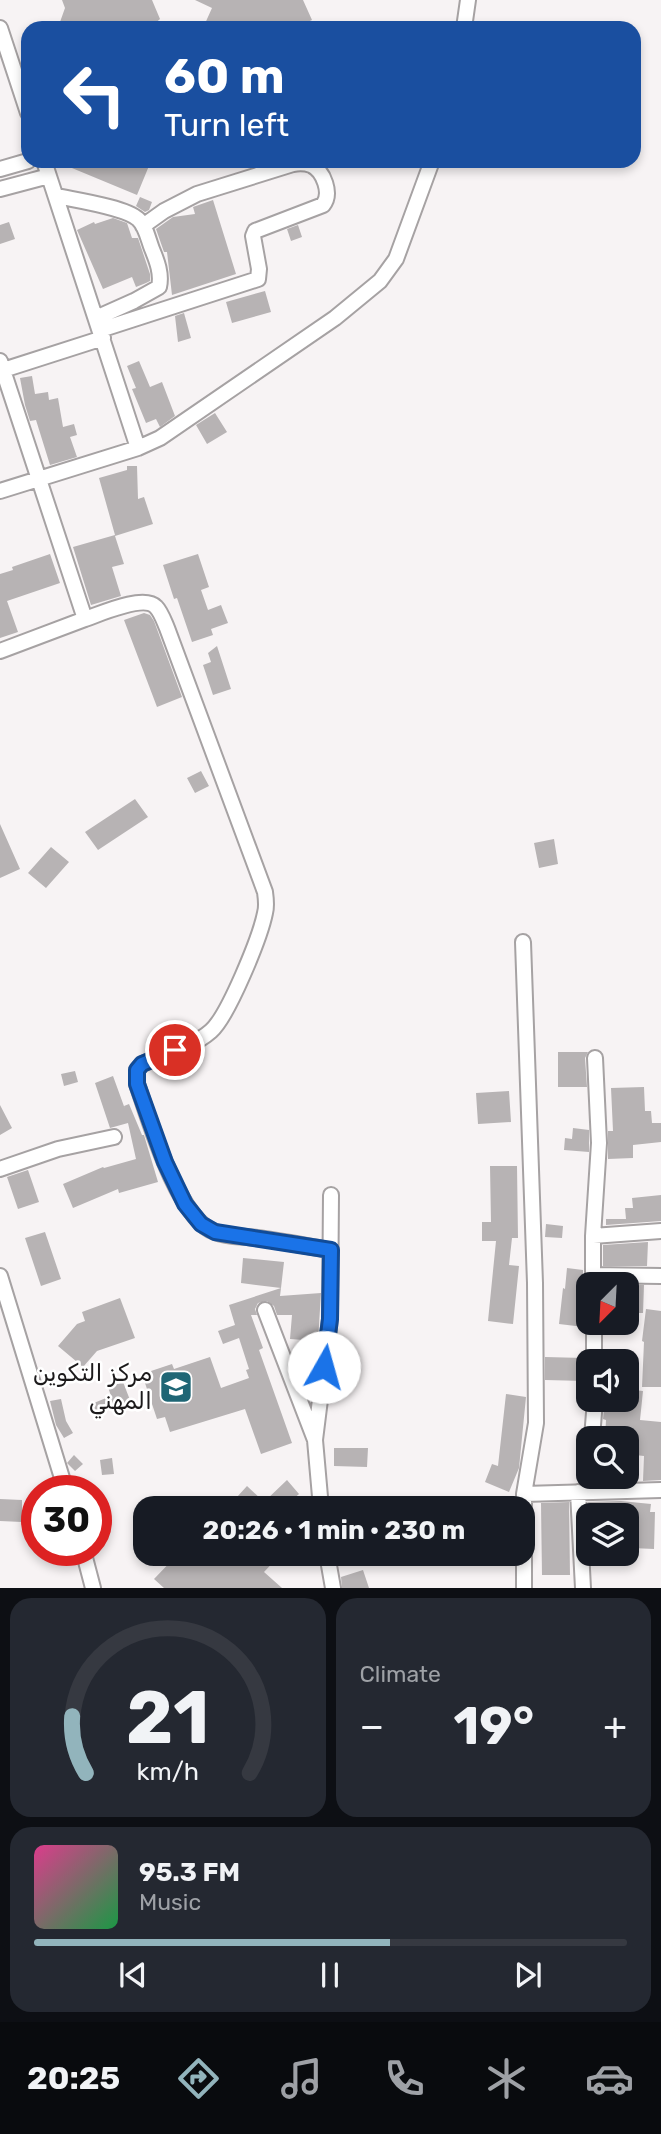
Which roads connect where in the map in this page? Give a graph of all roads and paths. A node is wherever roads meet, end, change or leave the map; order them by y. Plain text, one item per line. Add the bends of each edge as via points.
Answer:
1 (468, 0) edge
2 (465, 21) edge
3 (0, 28) edge
4 (21, 92) edge
5 (21, 163) edge
6 (46, 168) edge
7 (280, 168) edge
8 (314, 168) edge
9 (429, 168) edge
10 (0, 169) edge
11 (49, 176) junction
12 (0, 189) edge
13 (57, 196) junction
14 (143, 226) junction
15 (100, 328) junction
16 (1, 367) edge
17 (138, 448) junction
18 (40, 478) junction
19 (0, 491) edge
20 (85, 619) junction
21 (0, 651) edge
22 (523, 942) dead end
23 (595, 1058) dead end
24 (114, 1137) dead end
25 (0, 1168) edge
26 (331, 1195) dead end
27 (661, 1231) edge
28 (593, 1236) junction
29 (331, 1250) junction
30 (593, 1272) edge
31 (0, 1276) edge
32 (661, 1276) edge
33 (639, 1277) edge
34 (265, 1310) dead end
35 (315, 1440) junction
36 (61, 1475) edge
37 (576, 1488) edge
38 (585, 1489) edge
39 (636, 1489) edge
40 (661, 1490) edge
41 (524, 1494) junction
42 (320, 1496) edge
43 (87, 1566) edge
44 (329, 1566) edge
45 (93, 1588) edge
46 (333, 1588) edge
47 (524, 1588) edge
48 (583, 1588) edge

1 - 2 street
3 - 4 street
5 - 10 street
6 - 11 street
7 - 14 street via 197,194
8 - 15 street via 321,175 327,200 255,230 258,279
9 - 17 street via 396,259 380,281 335,318 160,438
11 - 12 street
11 - 13 street
13 - 14 street via 132,215
13 - 15 street
14 - 15 street via 157,262 159,287
15 - 16 street
15 - 17 street
16 - 18 street
17 - 18 street
18 - 19 street
18 - 20 street
20 - 21 street
20 - 29 street via 136,602 157,608 267,901 258,938 217,1025 137,1070 137,1084 165,1162 185,1204 207,1229
22 - 41 street via 536,1423
23 - 28 street via 599,1143
24 - 25 street
26 - 29 street
27 - 28 street
28 - 30 street
29 - 35 street via 330,1319
31 - 36 street
32 - 33 street
34 - 35 street
35 - 42 street
37 - 41 street
38 - 48 street
39 - 40 street
41 - 47 street
43 - 45 street
44 - 46 street

